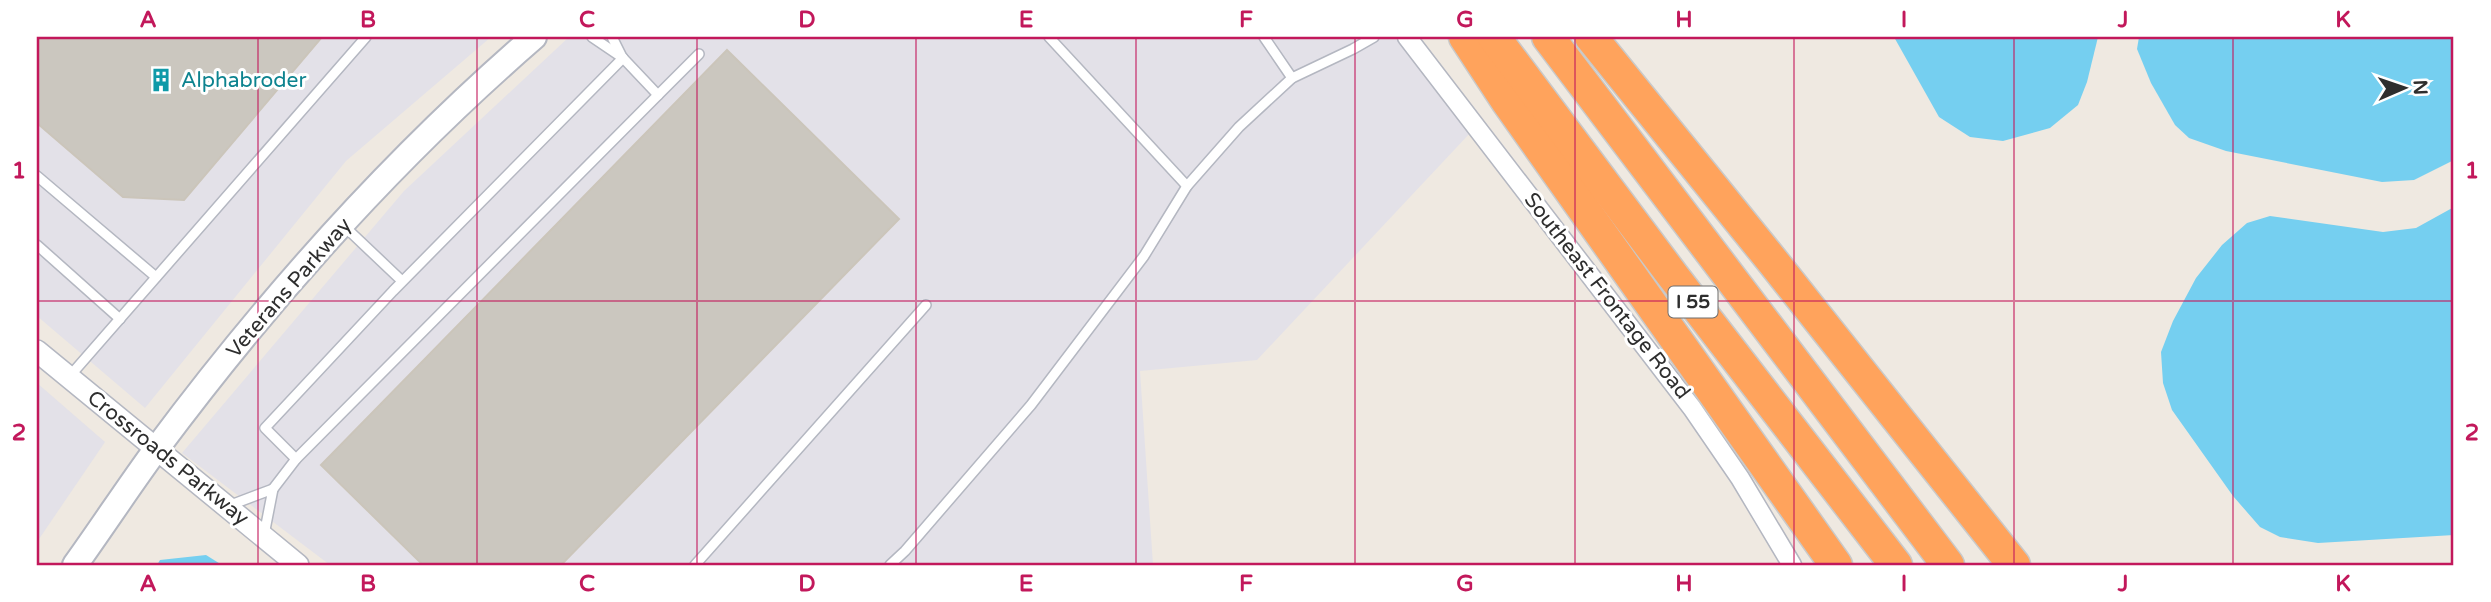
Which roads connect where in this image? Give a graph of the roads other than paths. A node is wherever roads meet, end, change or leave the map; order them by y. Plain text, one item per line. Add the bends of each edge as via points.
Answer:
1 (366, 37) edge
2 (534, 37) edge
3 (592, 37) edge
4 (612, 37) edge
5 (1049, 37) edge
6 (1264, 37) edge
7 (1374, 37) edge
8 (1407, 37) edge
9 (1465, 37) edge
10 (1494, 37) edge
11 (1548, 37) edge
12 (1591, 37) edge
13 (699, 54) dead end
14 (623, 58) junction
15 (1292, 78) junction
16 (658, 95) junction
17 (37, 176) edge
18 (1187, 186) junction
19 (342, 225) junction
20 (37, 244) edge
21 (156, 277) junction
22 (402, 281) junction
23 (926, 305) dead end
24 (120, 319) junction
25 (37, 351) edge
26 (69, 377) junction
27 (158, 448) junction
28 (296, 459) junction
29 (273, 489) junction
30 (228, 506) junction
31 (263, 536) junction
32 (75, 565) edge
33 (298, 565) edge
34 (695, 565) edge
35 (890, 565) edge
36 (1792, 565) edge
37 (1836, 565) edge
38 (1896, 565) edge
39 (1948, 565) edge
40 (2014, 565) edge

1 - 21 lane
2 - 19 main road, Veterans Parkway via 392,170
3 - 14 lane
4 - 14 lane
5 - 18 lane
6 - 15 lane
7 - 15 lane
8 - 36 street, Southeast Frontage Road via 1692,408
9 - 37 highway
10 - 38 highway, I 55
11 - 39 highway, I 55
12 - 40 highway
13 - 16 lane
14 - 16 lane
14 - 22 lane
15 - 18 lane
16 - 28 lane
17 - 21 lane
18 - 35 lane via 1144,257 1031,405
19 - 22 lane
19 - 27 main road, Veterans Parkway via 266,311
20 - 24 lane
21 - 24 lane
22 - 28 lane via 265,428
23 - 34 lane
24 - 26 lane
25 - 26 street, Crossroads Parkway
26 - 27 street, Crossroads Parkway
27 - 30 street, Crossroads Parkway
27 - 32 main road, Veterans Parkway
28 - 29 lane
29 - 30 lane
29 - 31 lane
30 - 31 street, Crossroads Parkway
31 - 33 street, Crossroads Parkway

